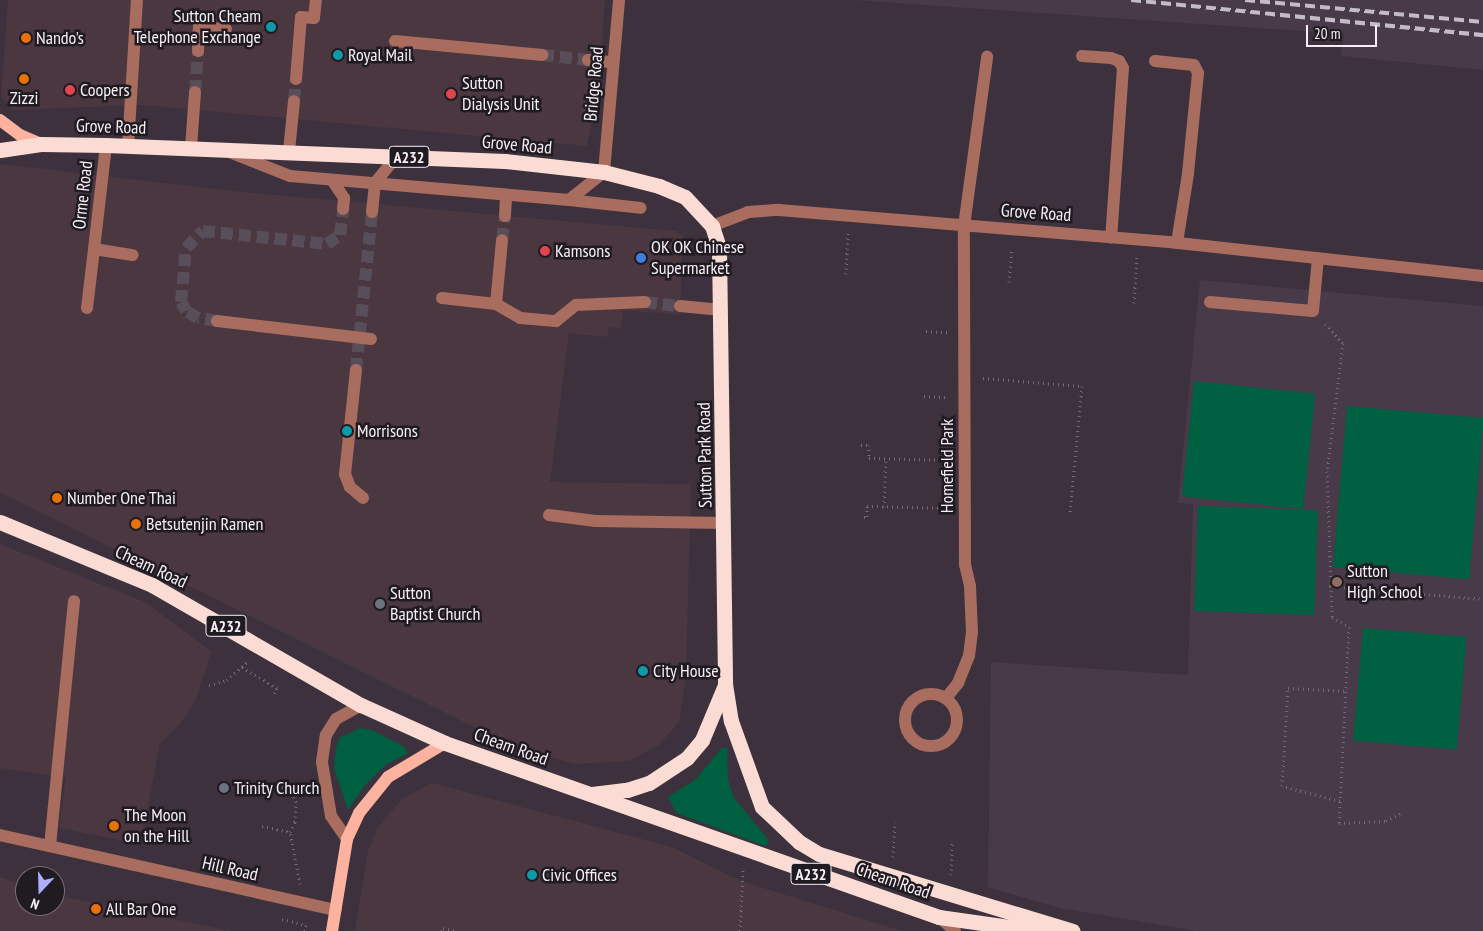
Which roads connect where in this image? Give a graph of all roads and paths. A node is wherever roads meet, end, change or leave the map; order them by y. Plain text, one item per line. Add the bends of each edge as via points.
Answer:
1 (137, 0) edge
2 (316, 0) edge
3 (619, 0) edge
4 (226, 29) dead end
5 (395, 41) dead end
6 (198, 51) tunnel mouth
7 (542, 55) tunnel mouth
8 (1082, 56) dead end
9 (987, 57) dead end
10 (588, 60) tunnel mouth
11 (1155, 61) dead end
12 (614, 62) junction
13 (296, 79) tunnel mouth
14 (195, 92) tunnel mouth
15 (294, 101) tunnel mouth
16 (0, 120) edge
17 (41, 144) junction
18 (106, 145) junction
19 (128, 146) junction
20 (191, 148) junction
21 (222, 149) junction
22 (0, 150) edge
23 (289, 151) junction
24 (397, 156) junction
25 (604, 172) junction
26 (332, 180) junction
27 (375, 183) junction
28 (506, 195) junction
29 (569, 200) junction
30 (641, 208) dead end
31 (343, 209) tunnel mouth
32 (372, 212) tunnel mouth
33 (505, 216) tunnel mouth
34 (849, 216) junction
35 (712, 226) junction
36 (964, 226) junction
37 (1014, 230) junction
38 (1111, 238) junction
39 (502, 240) tunnel mouth
40 (1138, 240) junction
41 (1177, 243) junction
42 (94, 250) junction
43 (134, 255) dead end
44 (1318, 258) junction
45 (846, 274) dead end
46 (1483, 276) edge
47 (1010, 282) dead end
48 (442, 298) dead end
49 (645, 302) tunnel mouth
50 (1210, 302) dead end
51 (1134, 303) dead end
52 (496, 304) junction
53 (680, 306) tunnel mouth
54 (87, 308) dead end
55 (722, 310) junction
56 (1313, 311) junction
57 (217, 321) tunnel mouth
58 (371, 339) dead end
59 (356, 370) tunnel mouth
60 (964, 376) junction
61 (861, 445) dead end
62 (886, 458) junction
63 (965, 460) junction
64 (363, 498) dead end
65 (964, 504) junction
66 (884, 507) junction
67 (1070, 514) dead end
68 (549, 515) dead end
69 (864, 517) dead end
70 (0, 522) edge
71 (724, 523) junction
72 (1329, 586) junction
73 (1483, 599) edge
74 (74, 601) dead end
75 (260, 645) junction
76 (242, 667) junction
77 (209, 684) dead end
78 (725, 684) junction
79 (1347, 690) junction
80 (274, 694) dead end
81 (946, 698) junction
82 (361, 705) junction
83 (446, 743) junction
84 (272, 785) dead end
85 (289, 788) junction
86 (325, 791) junction
87 (588, 795) junction
88 (1340, 801) junction
89 (1403, 812) dead end
90 (895, 822) dead end
91 (262, 826) dead end
92 (290, 832) junction
93 (0, 835) edge
94 (347, 839) junction
95 (799, 842) joint
96 (952, 844) dead end
97 (50, 846) junction
98 (747, 851) junction
99 (891, 878) junction
100 (950, 895) junction
101 (309, 905) junction
102 (336, 910) junction
103 (939, 917) junction
104 (332, 931) edge
105 (442, 931) edge
106 (456, 931) edge
107 (740, 931) edge
108 (955, 931) edge
109 (1039, 931) edge
110 (1073, 931) edge

1 - 19 street
2 - 13 street via 314,18 302,17
3 - 12 street, Bridge Road
4 - 6 street via 199,27
5 - 7 street
8 - 38 street via 1111,58 1119,61 1123,68
9 - 36 street, Homefield Park
10 - 12 street
11 - 41 street via 1194,65 1198,73
12 - 25 street, Bridge Road
14 - 20 street
15 - 23 street
16 - 17 main road via 20,135
17 - 18 highway, Grove Road / A232
17 - 22 highway, Grove Road / A232
18 - 19 highway, Grove Road / A232
18 - 42 street, Orme Road
19 - 20 highway, Grove Road / A232
20 - 21 highway, Grove Road / A232
21 - 23 highway, Grove Road / A232
21 - 26 street, Grove Road via 290,176
23 - 24 highway, Grove Road / A232
24 - 25 highway, Grove Road / A232 via 505,161
24 - 27 street
25 - 29 street
25 - 35 highway, Grove Road / A232 via 659,186 685,197
26 - 27 street, Grove Road
26 - 31 street via 344,198
27 - 28 street, Grove Road
27 - 32 street
28 - 29 street, Grove Road
28 - 33 street
29 - 30 street, Grove Road
34 - 35 street, Grove Road via 779,210 748,212
34 - 36 street, Grove Road
34 - 45 path
35 - 55 highway, Sutton Park Road / A232 via 719,248
36 - 37 street, Grove Road
36 - 60 street, Homefield Park
37 - 38 street, Grove Road
37 - 47 path
38 - 40 street, Grove Road
39 - 52 street
40 - 41 street, Grove Road
40 - 51 path
41 - 44 street, Grove Road
42 - 43 street, Orme Road
42 - 54 street, Orme Road
44 - 46 street, Grove Road
44 - 56 street
48 - 52 street
49 - 52 street via 576,305 556,322 520,318
50 - 56 street
53 - 55 street
55 - 71 highway, Sutton Park Road / A232
56 - 72 path via 1344,343 1327,472
57 - 58 street
59 - 64 street via 345,474 350,487
60 - 63 street, Homefield Park
60 - 67 path via 1082,386
61 - 62 path via 869,445 869,458
62 - 63 path
62 - 66 path
63 - 65 street, Homefield Park
65 - 66 path via 953,508
65 - 81 street, Homefield Park via 965,565 970,586 972,634 962,674
66 - 69 path via 867,506 867,517
68 - 71 street via 596,521
70 - 75 highway, Cheam Road / A232 via 152,585
71 - 78 highway, Sutton Park Road / A232
72 - 73 path
72 - 79 path via 1332,617 1349,627
74 - 97 street
75 - 76 path
75 - 82 highway, Cheam Road / A232
76 - 77 path via 227,680
76 - 80 path via 276,688
78 - 87 highway, Sutton Park Road / A232 via 702,740 687,758 649,783 627,790
78 - 95 highway, Sutton Park Road / A232 via 731,721 762,807
79 - 88 path
79 - 88 path via 1288,688 1282,776 1282,786
81 - 81 street via 957,719 952,736 940,745 915,741 904,723 909,704 923,694
82 - 83 highway, Cheam Road / A232
82 - 86 street via 336,719 326,735 322,762
83 - 87 highway, Cheam Road / A232
83 - 94 main road via 388,777 359,813
84 - 85 path
85 - 86 path via 310,794
85 - 92 path via 296,802 295,822
86 - 94 street via 331,816
87 - 98 highway, Cheam Road / A232
88 - 89 path via 1339,823 1386,821
90 - 99 path
91 - 92 path
92 - 101 path via 298,862 298,878
93 - 97 street, Hill Road
94 - 102 main road
95 - 99 highway, Cheam Road / A232 via 819,854
96 - 100 path
97 - 101 street, Hill Road
98 - 103 highway, Cheam Road / A232
98 - 107 path via 741,881
99 - 100 highway, Cheam Road / A232
100 - 110 highway, Cheam Road / A232
101 - 102 street, Hill Road
102 - 104 main road
103 - 108 street
103 - 109 highway, Cheam Road / A232
105 - 106 path via 443,928

